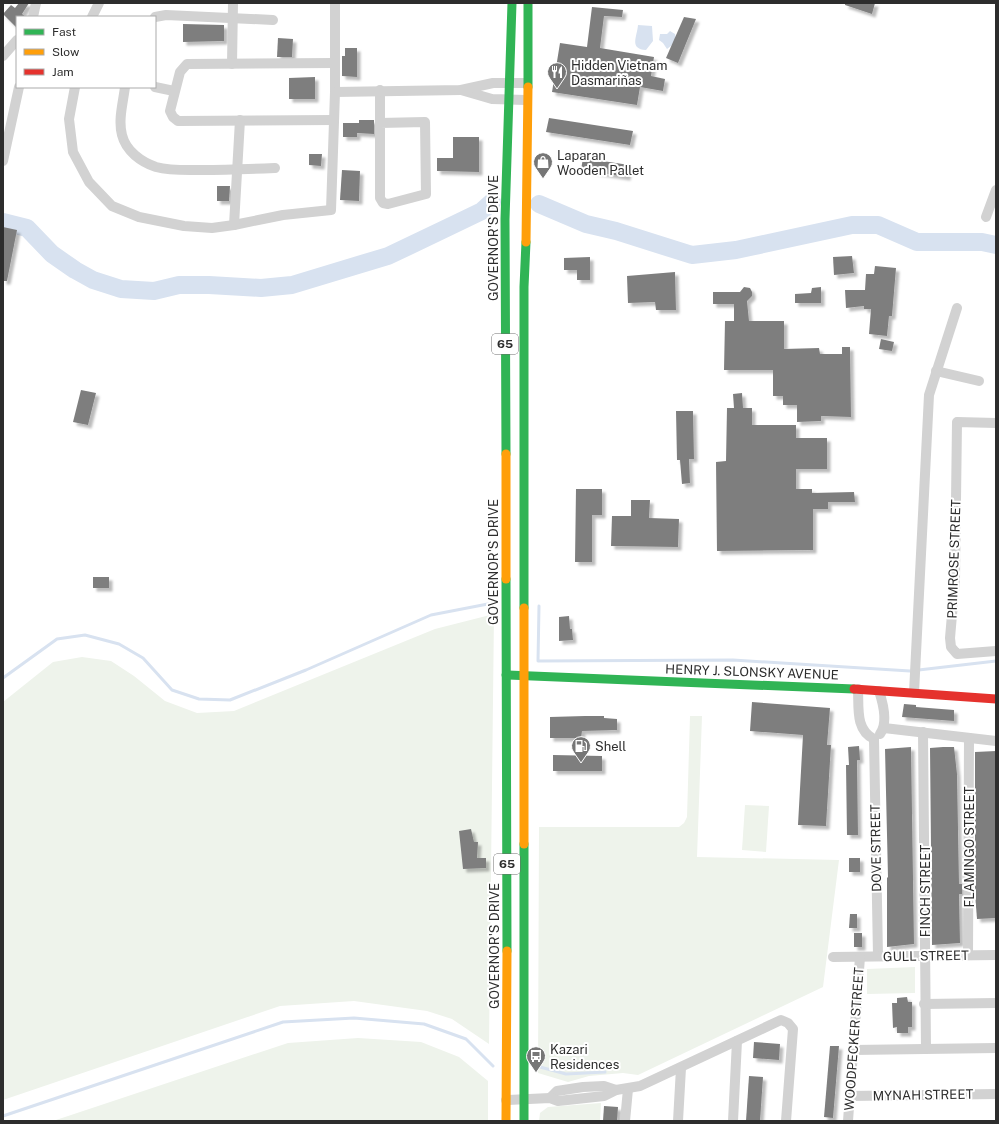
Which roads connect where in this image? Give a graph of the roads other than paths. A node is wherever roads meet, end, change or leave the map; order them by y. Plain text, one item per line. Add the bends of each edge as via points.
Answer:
1 (36, 3) edge
2 (99, 3) edge
3 (233, 3) edge
4 (335, 3) edge
5 (512, 3) edge
6 (528, 3) edge
7 (33, 16) edge
8 (92, 16) edge
9 (156, 17) edge
10 (233, 18) junction
11 (273, 20) dead end
12 (16, 41) edge
13 (3, 56) edge
14 (334, 63) junction
15 (232, 64) junction
16 (511, 83) junction
17 (527, 83) junction
18 (156, 87) edge
19 (19, 88) edge
20 (75, 88) edge
21 (125, 88) edge
22 (380, 90) junction
23 (461, 90) junction
24 (174, 91) junction
25 (335, 92) junction
26 (510, 100) junction
27 (526, 100) junction
28 (240, 120) junction
29 (334, 120) junction
30 (380, 123) junction
31 (3, 161) edge
32 (275, 168) dead end
33 (237, 170) junction
34 (996, 190) edge
35 (994, 200) edge
36 (986, 217) dead end
37 (234, 225) junction
38 (957, 308) dead end
39 (936, 371) junction
40 (979, 381) dead end
41 (996, 423) edge
42 (996, 650) edge
43 (506, 675) junction
44 (524, 676) junction
45 (858, 689) junction
46 (879, 690) junction
47 (914, 693) junction
48 (996, 699) edge
49 (884, 728) junction
50 (923, 732) junction
51 (969, 738) junction
52 (874, 739) junction
53 (996, 741) edge
54 (968, 955) junction
55 (996, 955) edge
56 (878, 956) junction
57 (925, 956) junction
58 (833, 957) dead end
59 (860, 957) junction
60 (996, 1003) edge
61 (924, 1004) junction
62 (737, 1041) junction
63 (996, 1048) edge
64 (926, 1049) junction
65 (853, 1050) junction
66 (681, 1068) junction
67 (628, 1089) junction
68 (996, 1094) edge
69 (850, 1096) junction
70 (524, 1099) junction
71 (506, 1100) junction
72 (506, 1121) edge
73 (524, 1121) edge
74 (626, 1121) edge
75 (678, 1121) edge
76 (732, 1121) edge
77 (786, 1121) edge
78 (848, 1121) edge

1 - 7 street
2 - 8 street
3 - 10 street
4 - 14 street
5 - 16 main road, GOVERNOR'S DRIVE / 65
6 - 17 main road, 65
9 - 10 street
10 - 11 street
10 - 15 street
12 - 13 street
14 - 15 street
14 - 25 street
15 - 24 street via 187,64 180,72
16 - 17 street
16 - 23 street via 493,83
16 - 26 main road, GOVERNOR'S DRIVE / 65
17 - 27 main road, 65
18 - 24 street
19 - 31 street
20 - 37 street via 69,119 73,152 89,182 112,206 139,217 184,226 212,228
21 - 33 street via 120,122 125,145 135,155 146,163 158,167 182,170
22 - 23 street
22 - 25 street
22 - 30 street
23 - 26 street via 492,100
24 - 28 street via 170,111 178,121
25 - 29 street
26 - 27 street
26 - 43 main road, GOVERNOR'S DRIVE / 65 via 506,185
27 - 44 main road, 65
28 - 29 street
28 - 33 street
29 - 37 street via 331,210 283,214
30 - 30 street via 380,198 383,203 388,204 426,194 425,122
32 - 33 street
33 - 37 street
34 - 35 street
35 - 36 street
38 - 39 street
39 - 40 street
39 - 47 street via 929,400
41 - 42 street, PRIMROSE STREET via 957,422 955,580 951,648 956,654
43 - 44 main road, HENRY J. SLONSKY AVENUE
43 - 71 main road, GOVERNOR'S DRIVE / 65
44 - 45 main road, HENRY J. SLONSKY AVENUE
44 - 70 main road, 65
45 - 46 main road, HENRY J. SLONSKY AVENUE
45 - 52 street via 861,726 863,732
46 - 47 main road, HENRY J. SLONSKY AVENUE
46 - 49 street via 883,704
47 - 48 main road, HENRY J. SLONSKY AVENUE
49 - 50 street
49 - 52 street
50 - 51 street
50 - 57 street, FINCH STREET
51 - 53 street
51 - 54 street, FLAMINGO STREET
52 - 56 street, DOVE STREET
54 - 55 street, GULL STREET
54 - 57 street, GULL STREET
56 - 57 street, GULL STREET
56 - 59 street, GULL STREET
57 - 61 street, FINCH STREET
58 - 59 street, GULL STREET
59 - 65 street, WOODPECKER STREET
60 - 61 street
61 - 64 street, FINCH STREET
62 - 66 street
62 - 76 street
62 - 77 street via 781,1020 793,1029
63 - 64 street
64 - 65 street
65 - 69 street, WOODPECKER STREET
66 - 67 street
66 - 75 street
67 - 70 street via 616,1090 604,1096 558,1101 550,1098
67 - 74 street
68 - 69 street, MYNAH STREET
69 - 78 street, WOODPECKER STREET
70 - 71 street
70 - 73 main road, 65
71 - 72 main road, GOVERNOR'S DRIVE / 65

